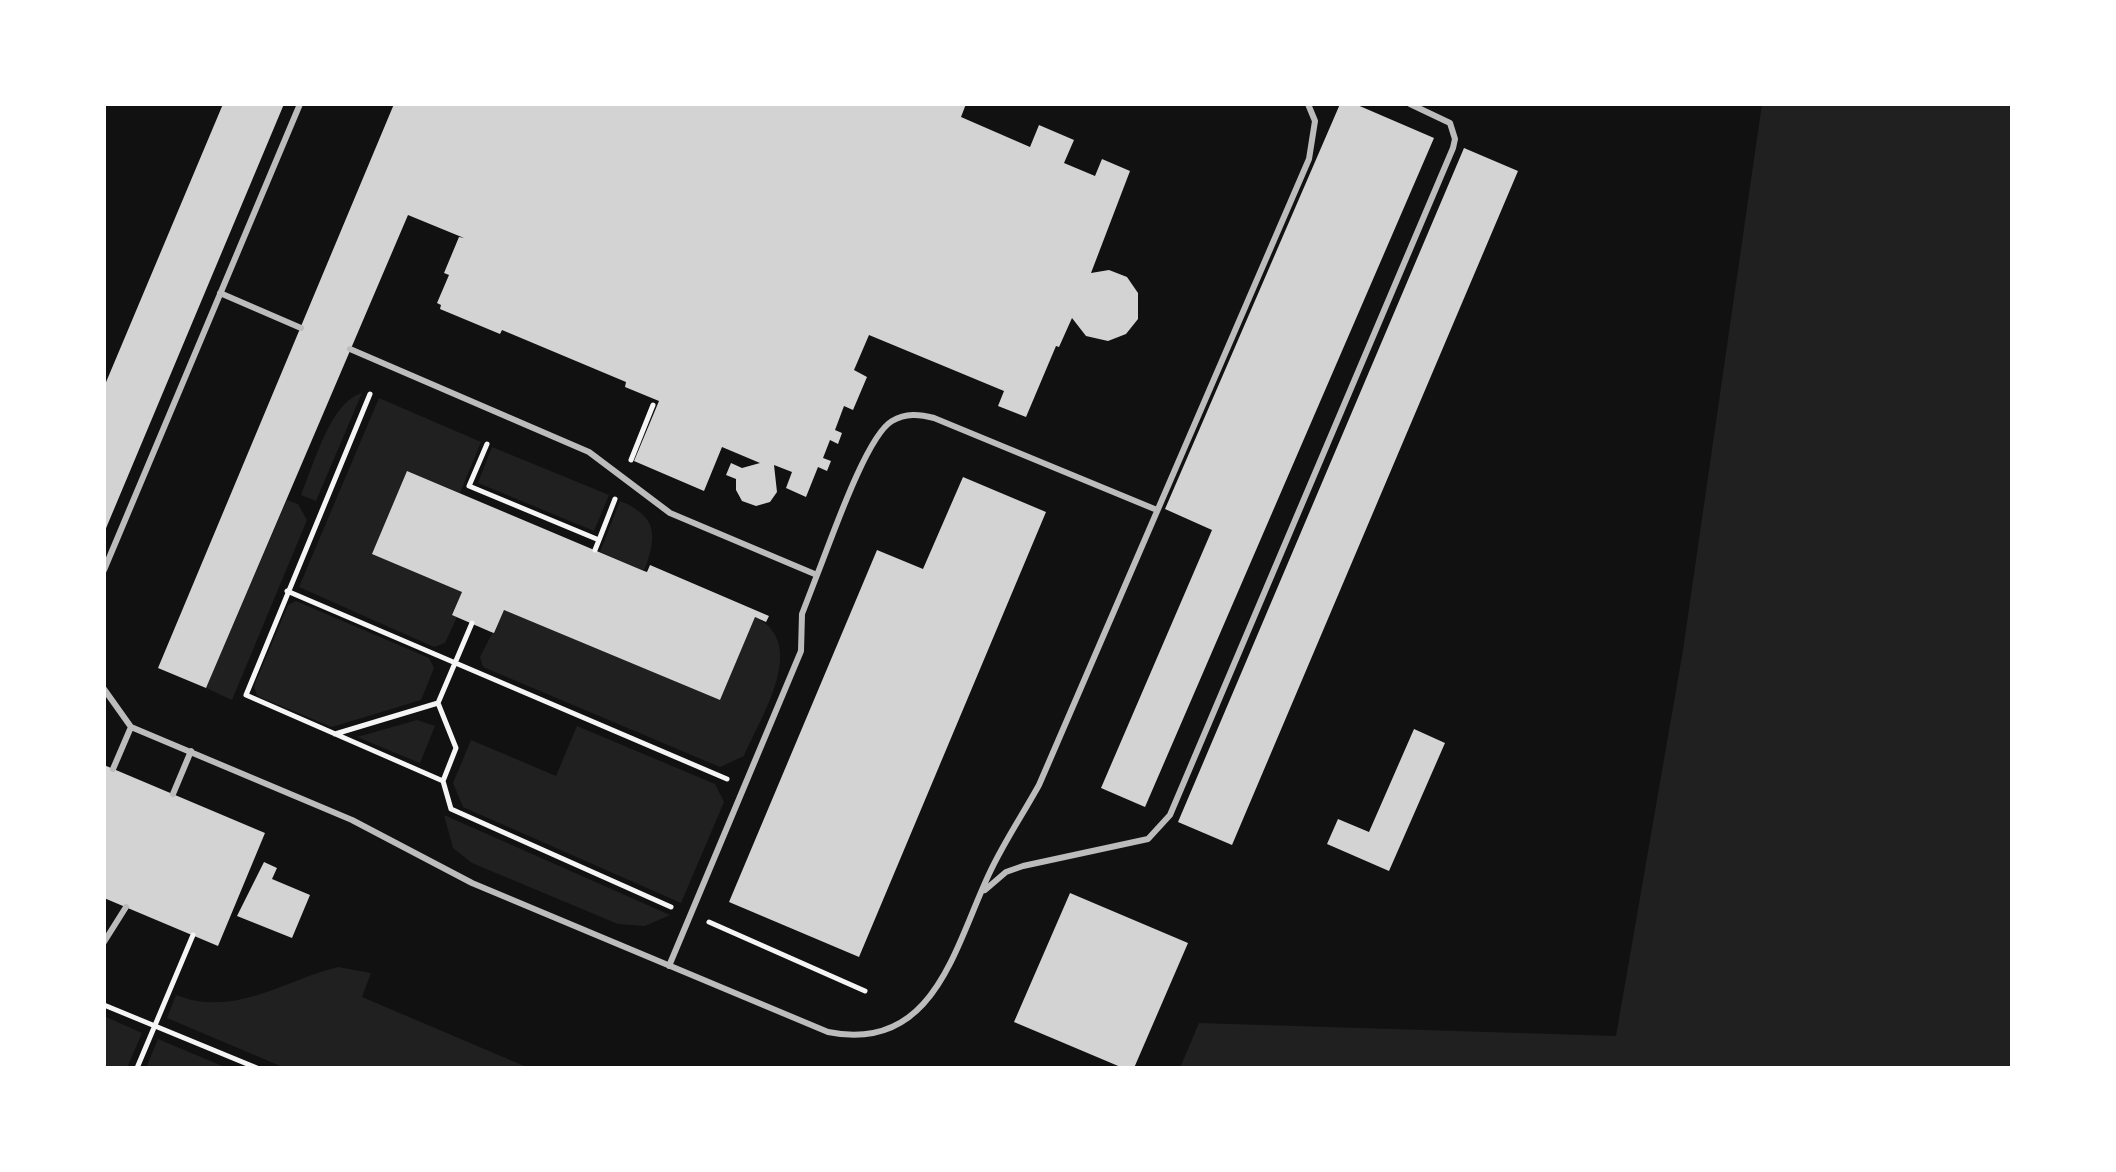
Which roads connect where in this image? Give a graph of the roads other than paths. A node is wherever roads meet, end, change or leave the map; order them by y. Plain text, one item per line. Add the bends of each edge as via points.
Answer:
1 (300, 104) edge
2 (1410, 104) edge
3 (1310, 105) edge
4 (220, 293) junction
5 (301, 328) dead end
6 (350, 349) dead end
7 (1157, 510) junction
8 (104, 570) edge
9 (817, 575) junction
10 (104, 689) edge
11 (131, 727) junction
12 (191, 751) junction
13 (113, 769) dead end
14 (173, 794) dead end
15 (979, 896) junction
16 (126, 907) dead end
17 (104, 942) edge
18 (669, 966) junction

1 - 4 lane
2 - 15 lane via 1450,123 1453,148 1170,815 1148,839 1023,866 1006,872
3 - 7 lane via 1315,121 1309,159
4 - 5 lane
4 - 8 lane
6 - 9 lane via 589,452 670,513
7 - 9 lane via 934,418 904,415 889,422 868,453
7 - 15 lane via 1039,785
9 - 18 lane via 802,614 801,651
10 - 11 lane
11 - 12 lane
11 - 13 lane
12 - 14 lane
12 - 18 lane via 352,820 472,883
15 - 18 lane via 938,988 905,1019 863,1035 828,1032
16 - 17 lane

